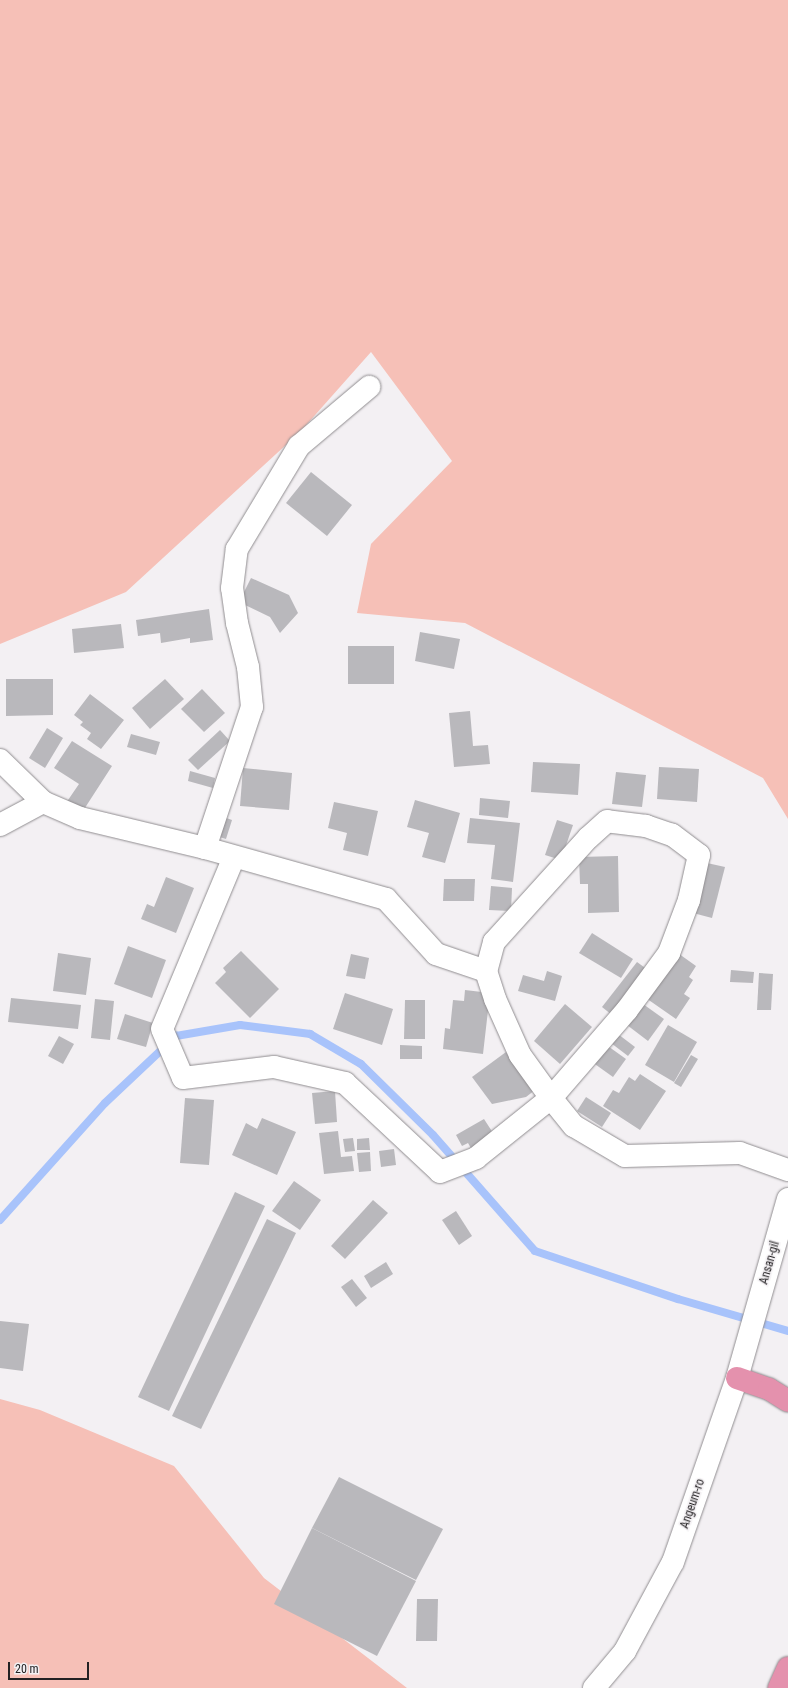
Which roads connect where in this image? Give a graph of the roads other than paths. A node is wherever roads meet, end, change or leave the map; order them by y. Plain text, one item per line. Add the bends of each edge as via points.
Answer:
1 (369, 387) dead end
2 (0, 760) edge
3 (43, 802) junction
4 (0, 825) edge
5 (205, 848) junction
6 (234, 858) junction
7 (486, 971) junction
8 (551, 1098) junction
9 (788, 1170) edge
10 (788, 1199) edge
11 (758, 1304) joint
12 (740, 1369) junction
13 (788, 1401) edge
14 (788, 1668) edge
15 (594, 1688) edge
16 (779, 1688) edge

1 - 5 street via 299,446 237,549 232,588 237,624 248,667 252,708
2 - 3 street
3 - 4 street
3 - 5 street via 80,818
5 - 6 street
6 - 7 street via 386,899 436,954
6 - 8 street via 162,1030 183,1078 274,1067 345,1083 440,1172 476,1158
7 - 8 street via 495,999 520,1055
7 - 8 street via 494,942 588,838 607,821 646,826 672,835 699,854 689,900 669,952 627,1010
8 - 9 street via 574,1126 625,1156 740,1153
10 - 11 street, Ansan-gil
11 - 12 street, Angeum-ro
12 - 13 highway
12 - 15 street, Angeum-ro via 673,1562 625,1651
14 - 16 highway

